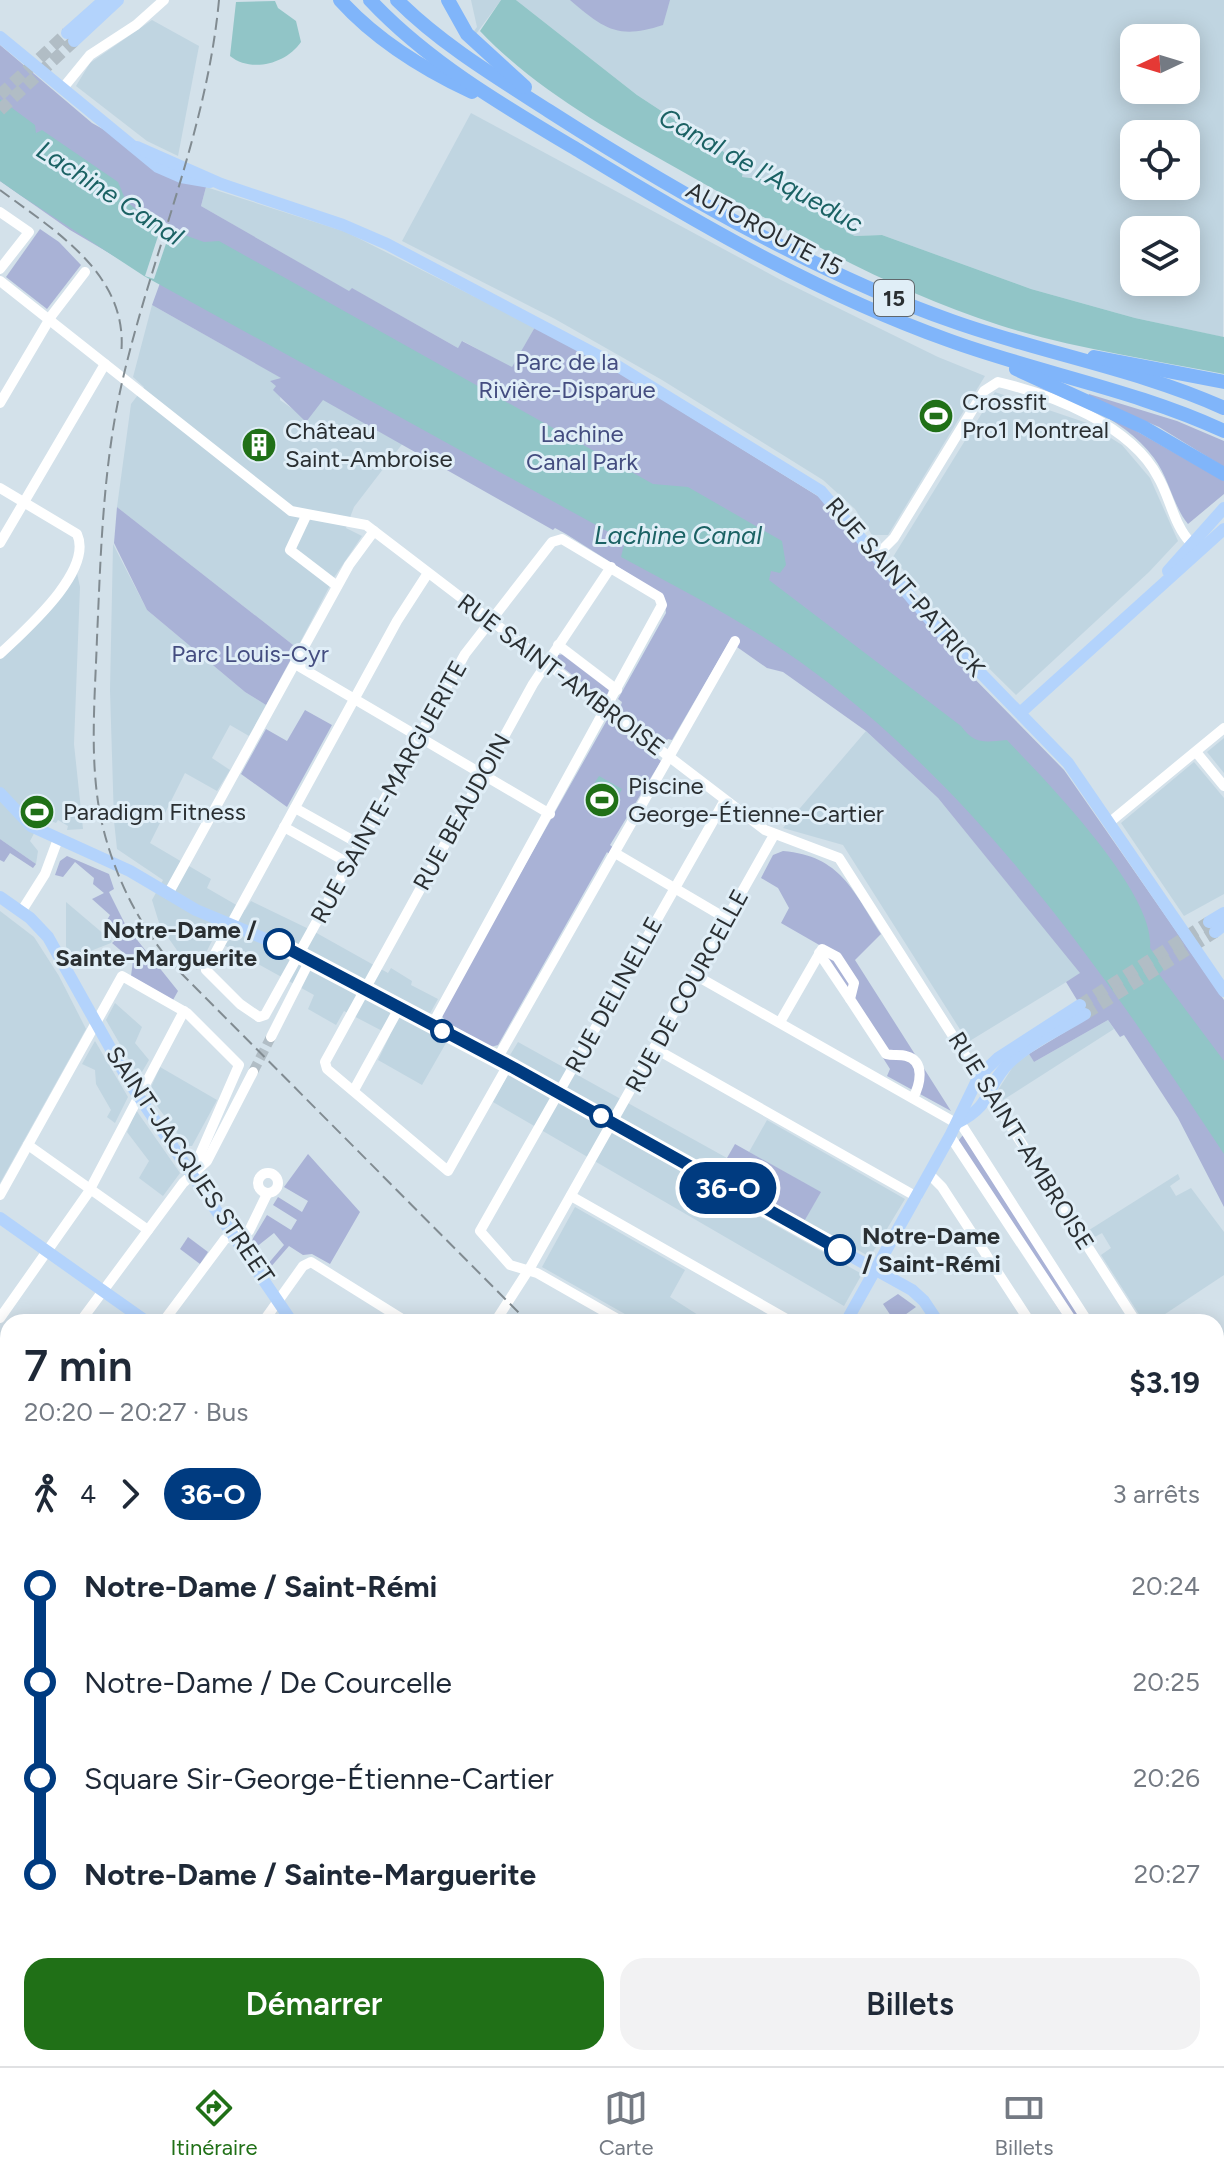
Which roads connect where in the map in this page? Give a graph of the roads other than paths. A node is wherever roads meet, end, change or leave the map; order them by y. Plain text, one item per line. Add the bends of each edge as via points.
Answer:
1 (104, 0) edge
2 (118, 0) edge
3 (164, 0) edge
4 (340, 0) edge
5 (370, 0) edge
6 (397, 0) edge
7 (448, 0) edge
8 (0, 37) edge
9 (63, 88) junction
10 (516, 112) junction
11 (558, 116) junction
12 (0, 212) edge
13 (0, 269) edge
14 (85, 272) dead end
15 (0, 281) edge
16 (49, 320) junction
17 (1038, 349) junction
18 (984, 353) junction
19 (105, 364) junction
20 (1224, 382) edge
21 (0, 403) edge
22 (1224, 408) edge
23 (1224, 431) edge
24 (1224, 474) edge
25 (0, 488) edge
26 (24, 502) junction
27 (1224, 508) edge
28 (306, 516) junction
29 (1224, 529) edge
30 (374, 531) junction
31 (0, 543) edge
32 (1191, 543) junction
33 (877, 555) junction
34 (611, 567) junction
35 (428, 573) junction
36 (337, 586) junction
37 (1154, 588) junction
38 (491, 621) junction
39 (735, 641) dead end
40 (558, 645) junction
41 (0, 654) edge
42 (545, 663) junction
43 (295, 664) junction
44 (617, 690) junction
45 (354, 699) junction
46 (607, 709) junction
47 (1020, 713) junction
48 (1224, 728) edge
49 (420, 738) junction
50 (1196, 752) junction
51 (668, 756) junction
52 (482, 775) junction
53 (1224, 786) edge
54 (1, 795) edge
55 (725, 800) junction
56 (295, 808) junction
57 (550, 814) junction
58 (1110, 822) junction
59 (284, 827) junction
60 (774, 835) junction
61 (58, 839) junction
62 (361, 845) junction
63 (615, 853) junction
64 (350, 864) junction
65 (674, 888) junction
66 (168, 894) junction
67 (0, 897) edge
68 (21, 912) junction
69 (1224, 913) edge
70 (727, 919) junction
71 (231, 924) junction
72 (1216, 926) tunnel mouth
73 (305, 957) junction
74 (695, 975) junction
75 (364, 989) junction
76 (1224, 991) edge
77 (399, 1008) junction
78 (184, 1011) junction
79 (780, 1022) junction
80 (97, 1023) junction
81 (432, 1025) junction
82 (271, 1037) tunnel mouth
83 (654, 1048) junction
84 (502, 1062) junction
85 (253, 1072) tunnel mouth
86 (979, 1076) junction
87 (354, 1090) junction
88 (559, 1092) junction
89 (991, 1094) junction
90 (138, 1095) junction
91 (913, 1098) junction
92 (612, 1122) junction
93 (957, 1123) junction
94 (950, 1136) junction
95 (28, 1145) junction
96 (192, 1173) junction
97 (929, 1174) junction
98 (90, 1188) junction
99 (267, 1194) dead end
100 (0, 1195) edge
101 (571, 1196) junction
102 (917, 1197) junction
103 (0, 1218) edge
104 (148, 1230) junction
105 (236, 1235) junction
106 (47, 1252) junction
107 (876, 1270) junction
108 (528, 1271) junction
109 (103, 1291) junction
110 (280, 1299) junction
111 (3, 1314) edge
112 (86, 1314) edge
113 (136, 1314) edge
114 (169, 1314) edge
115 (269, 1314) edge
116 (288, 1314) edge
117 (394, 1314) edge
118 (500, 1314) edge
119 (506, 1314) edge
120 (609, 1314) edge
121 (778, 1314) edge
122 (851, 1314) edge
123 (932, 1314) edge
124 (1025, 1314) edge
125 (1068, 1314) edge
126 (1083, 1314) edge
127 (1131, 1314) edge

1 - 2 main road via 71,37
3 - 9 street via 90,55
4 - 10 highway via 407,56
5 - 10 highway, AUTOROUTE 15 / 15 via 429,53
6 - 11 highway, AUTOROUTE 15 / 15 via 444,41
7 - 11 highway via 473,41
8 - 9 main road, RUE SAINT-PATRICK
9 - 33 main road, RUE SAINT-PATRICK via 168,172 221,184 367,235 616,365 821,491
10 - 18 highway, AUTOROUTE 15 / 15 via 758,252 883,314
11 - 17 highway, AUTOROUTE 15 / 15 via 703,202 847,276 943,318
12 - 13 street via 29,232
14 - 16 street
15 - 16 street, RUE SAINT-AMBROISE
16 - 19 street, RUE SAINT-AMBROISE
16 - 21 street
17 - 20 highway
17 - 22 highway, AUTOROUTE 15 / 15
18 - 23 highway, AUTOROUTE 15 / 15 via 1173,410
18 - 24 highway via 1143,427
19 - 26 street
19 - 28 street, RUE SAINT-AMBROISE via 289,510
25 - 26 street
26 - 31 street
26 - 41 street via 79,536 74,573
27 - 32 main road
28 - 30 street, RUE SAINT-AMBROISE via 355,521
28 - 36 street via 290,550
29 - 37 main road
30 - 35 street, RUE SAINT-AMBROISE
30 - 36 street
32 - 33 street via 1153,467 1123,435 1082,412 998,382 986,389 899,530
32 - 37 main road
33 - 47 main road, RUE SAINT-PATRICK via 935,626
34 - 38 street, RUE SAINTE-MARGUERITE via 558,538
34 - 40 street, RUE BEAUDOIN
34 - 44 street via 659,597 662,605
35 - 38 street, RUE SAINT-AMBROISE
35 - 45 street
36 - 43 street
37 - 47 main road
38 - 42 street, RUE SAINT-AMBROISE
38 - 49 street, RUE SAINTE-MARGUERITE via 464,657
39 - 51 street
40 - 42 street, RUE BEAUDOIN
40 - 44 street, RUE SAINT-AMBROISE
42 - 46 street, RUE SAINT-AMBROISE
42 - 52 street, RUE BEAUDOIN
43 - 45 street
43 - 66 street
44 - 46 street
45 - 49 street
45 - 56 street
46 - 51 street, RUE SAINT-AMBROISE
46 - 57 street
47 - 58 main road, RUE SAINT-PATRICK via 1068,763
48 - 50 street
49 - 52 street
49 - 62 street, RUE SAINTE-MARGUERITE
50 - 53 street
50 - 58 street
51 - 55 street, RUE SAINT-AMBROISE
51 - 63 street
52 - 57 street
52 - 75 street, RUE BEAUDOIN
54 - 61 main road via 29,824
55 - 60 street, RUE SAINT-AMBROISE
55 - 65 street, RUE DELINELLE
56 - 59 street
56 - 62 street
57 - 81 street
58 - 76 main road, RUE SAINT-PATRICK
59 - 64 street
59 - 71 street
60 - 70 street, RUE DE COURCELLE
60 - 86 street, RUE SAINT-AMBROISE via 825,850 842,861
61 - 66 main road
61 - 68 street via 44,877
62 - 64 street, RUE SAINTE-MARGUERITE
63 - 65 street
63 - 84 street
64 - 73 street, RUE SAINTE-MARGUERITE
65 - 70 street
65 - 88 street, RUE DELINELLE
66 - 71 main road
67 - 68 main road, SAINT-JACQUES STREET
68 - 80 main road, SAINT-JACQUES STREET via 48,937
69 - 72 main road
70 - 74 street, RUE DE COURCELLE
71 - 73 main road
71 - 73 street, RUE SAINTE-MARGUERITE via 206,972 262,1018
73 - 75 main road
73 - 82 street, RUE SAINTE-MARGUERITE
74 - 79 street
74 - 83 street, RUE DE COURCELLE
75 - 77 main road
75 - 87 street, RUE BEAUDOIN via 325,1064
77 - 81 main road
77 - 87 street
78 - 80 street via 122,976
78 - 90 street
78 - 96 street via 239,1065
79 - 91 street
79 - 91 street via 820,951 837,957 855,987 850,999 886,1054 907,1056 918,1067
80 - 90 main road, SAINT-JACQUES STREET
80 - 95 street
81 - 84 main road
83 - 92 street, RUE DE COURCELLE
83 - 102 street
84 - 87 street via 448,1171
84 - 88 main road
85 - 96 street via 210,1156
86 - 89 street, RUE SAINT-AMBROISE
86 - 89 main road via 998,1058 1083,1009 1013,1059
86 - 93 main road
88 - 92 main road
88 - 108 street, RUE DELINELLE via 480,1232 508,1263
89 - 93 main road via 975,1114
89 - 127 street, RUE SAINT-AMBROISE
90 - 96 main road, SAINT-JACQUES STREET
90 - 98 street
91 - 93 street
92 - 101 street, RUE DE COURCELLE
92 - 107 main road
93 - 94 main road
93 - 126 street
94 - 97 main road
94 - 125 street
95 - 98 street
95 - 100 street
96 - 104 street
96 - 105 main road, SAINT-JACQUES STREET
97 - 102 main road
97 - 124 street
98 - 104 street
98 - 106 street
99 - 105 street via 250,1228
101 - 108 street, RUE DE COURCELLE
101 - 121 street
102 - 107 main road
103 - 106 main road
104 - 109 street
105 - 110 main road, SAINT-JACQUES STREET
105 - 114 street via 225,1239
106 - 109 main road
106 - 111 street
107 - 122 main road
107 - 123 main road via 919,1295
108 - 118 street, RUE DE COURCELLE
108 - 119 street, RUE DE COURCELLE
108 - 120 street
109 - 112 street
109 - 113 main road
110 - 115 street
110 - 116 main road, SAINT-JACQUES STREET
110 - 117 street via 307,1263

